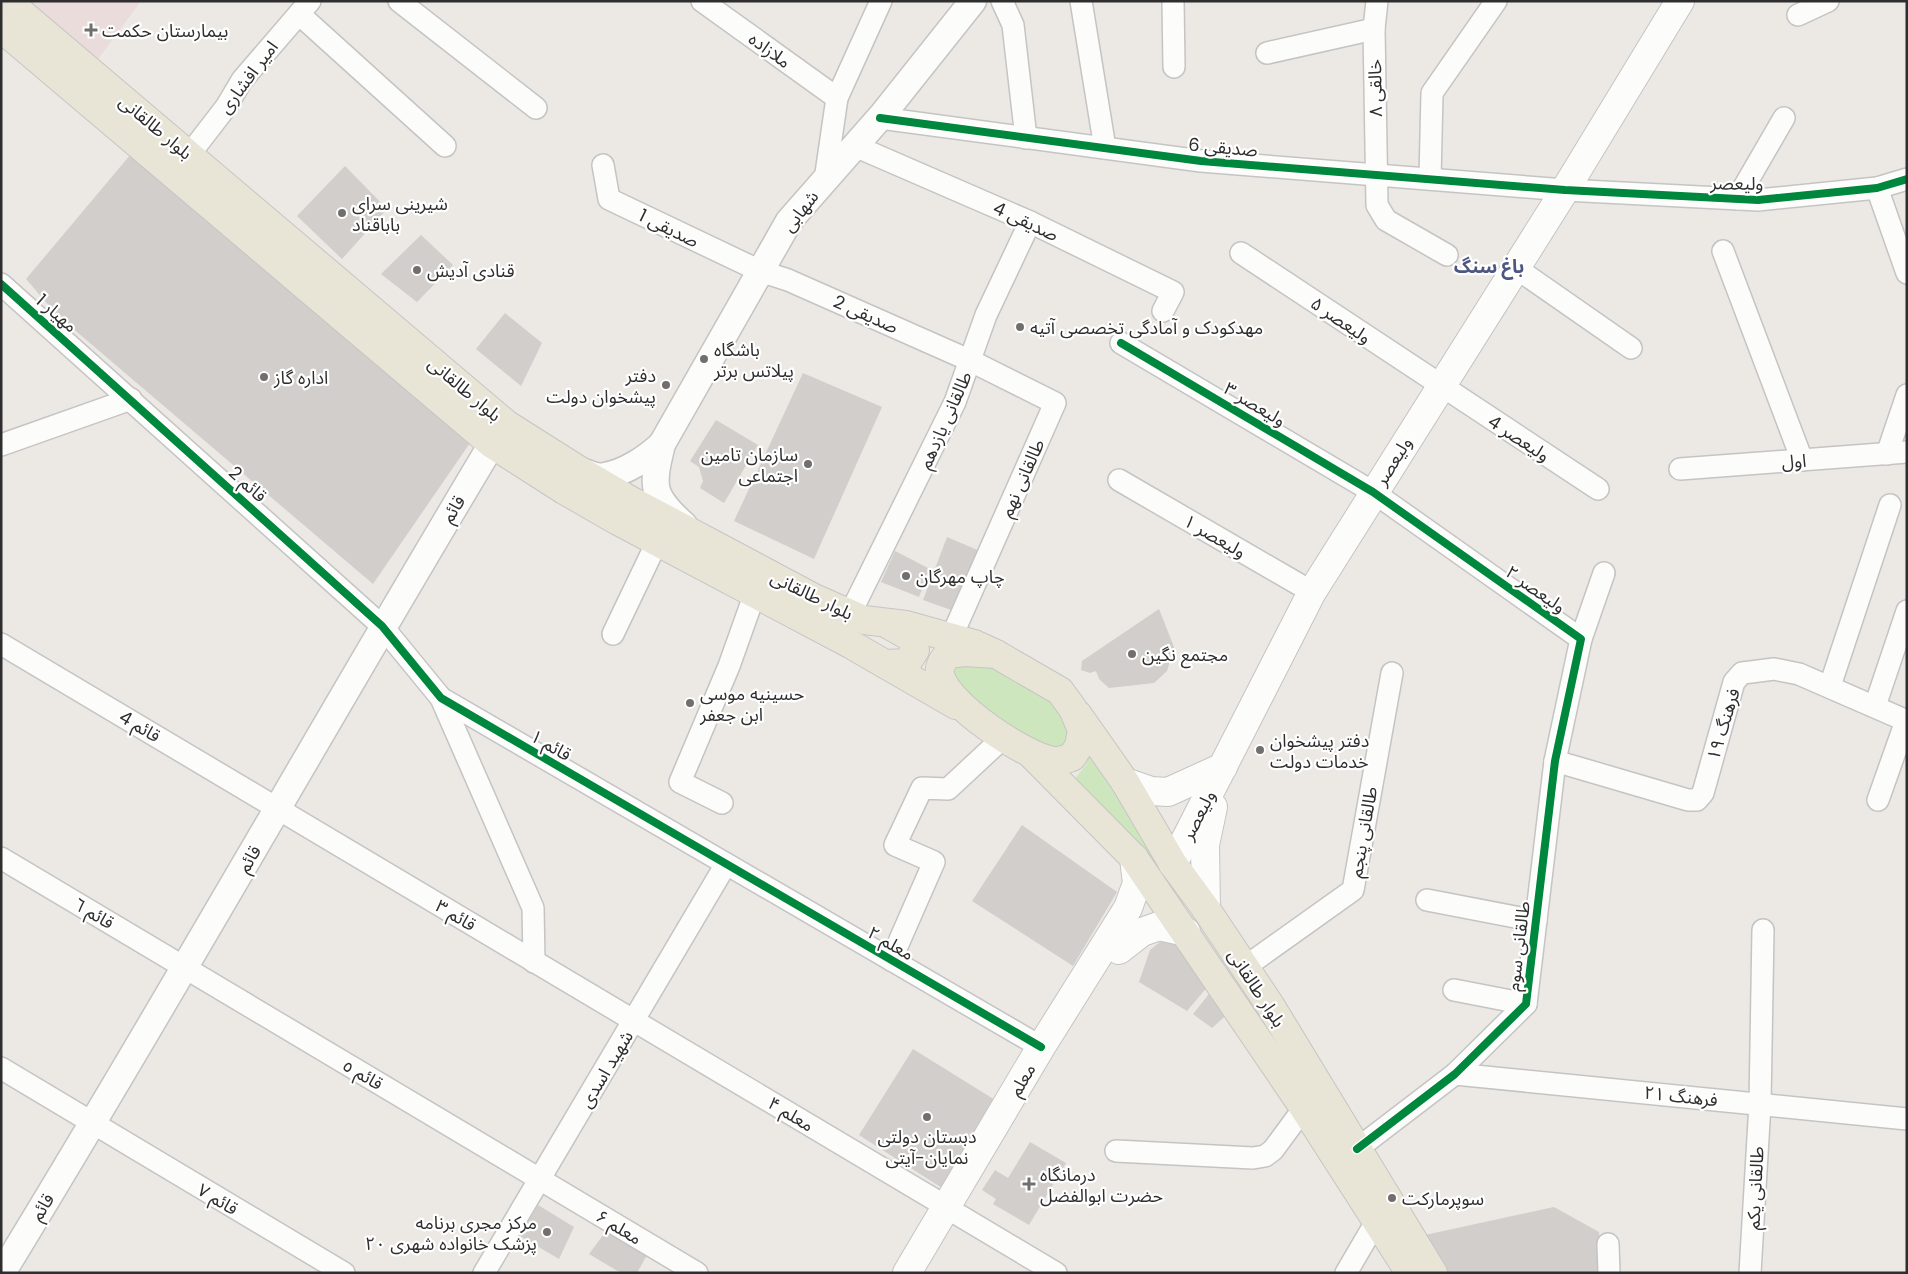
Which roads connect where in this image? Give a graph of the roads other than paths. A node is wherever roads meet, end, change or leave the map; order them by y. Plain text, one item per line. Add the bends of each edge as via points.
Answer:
1 (7, 1) edge
2 (399, 1) edge
3 (702, 1) edge
4 (881, 1) edge
5 (972, 1) edge
6 (1002, 1) edge
7 (1081, 1) edge
8 (1173, 1) edge
9 (1376, 1) edge
10 (1496, 1) edge
11 (1680, 1) edge
12 (1828, 1) edge
13 (304, 8) edge
14 (1798, 15) dead end
15 (1, 28) edge
16 (1374, 29) junction
17 (1267, 53) dead end
18 (1174, 66) dead end
19 (837, 98) junction
20 (536, 108) dead end
21 (880, 118) junction
22 (1784, 118) dead end
23 (1026, 138) junction
24 (445, 146) dead end
25 (855, 146) junction
26 (1105, 148) junction
27 (189, 155) junction
28 (603, 164) dead end
29 (1376, 174) junction
30 (1430, 179) junction
31 (1907, 179) edge
32 (825, 180) junction
33 (1876, 188) junction
34 (1565, 190) junction
35 (1738, 199) junction
36 (1030, 222) junction
37 (1723, 251) dead end
38 (1241, 253) dead end
39 (1447, 255) dead end
40 (1516, 268) junction
41 (760, 272) junction
42 (1907, 272) edge
43 (1, 284) edge
44 (1163, 311) dead end
45 (1121, 343) dead end
46 (1631, 348) dead end
47 (971, 361) junction
48 (93, 365) joint
49 (1440, 387) junction
50 (1907, 395) edge
51 (130, 399) junction
52 (492, 444) junction
53 (662, 444) junction
54 (1, 445) edge
55 (1897, 453) edge
56 (1802, 460) junction
57 (1680, 469) dead end
58 (577, 470) junction
59 (1119, 480) dead end
60 (1598, 489) dead end
61 (1373, 492) junction
62 (1890, 505) dead end
63 (692, 532) junction
64 (657, 542) junction
65 (1604, 572) dead end
66 (1312, 592) junction
67 (754, 594) junction
68 (1907, 611) edge
69 (850, 614) junction
70 (884, 622) junction
71 (382, 626) junction
72 (613, 634) dead end
73 (951, 638) junction
74 (1581, 639) junction
75 (1, 644) edge
76 (996, 654) junction
77 (885, 664) junction
78 (1392, 673) dead end
79 (1830, 686) junction
80 (441, 698) junction
81 (1875, 706) junction
82 (962, 708) junction
83 (1073, 709) junction
84 (1907, 721) edge
85 (1004, 737) junction
86 (1032, 755) junction
87 (1554, 760) junction
88 (1223, 766) junction
89 (1125, 782) junction
90 (1878, 800) dead end
91 (722, 802) dead end
92 (279, 808) junction
93 (1, 858) edge
94 (1134, 858) junction
95 (726, 864) junction
96 (1173, 864) junction
97 (1158, 893) junction
98 (1427, 900) dead end
99 (1206, 909) junction
100 (1536, 921) junction
101 (1763, 930) dead end
102 (1186, 932) junction
103 (1119, 950) junction
104 (890, 960) junction
105 (534, 962) junction
106 (1245, 967) junction
107 (186, 968) junction
108 (1454, 990) dead end
109 (1526, 1004) junction
110 (635, 1020) junction
111 (1041, 1047) junction
112 (1, 1068) edge
113 (1455, 1074) junction
114 (1760, 1104) junction
115 (1304, 1108) junction
116 (1907, 1119) edge
117 (93, 1124) junction
118 (1357, 1149) junction
119 (1116, 1151) dead end
120 (540, 1180) junction
121 (952, 1211) junction
122 (1377, 1220) junction
123 (1608, 1244) dead end
124 (2, 1273) edge
125 (344, 1273) edge
126 (484, 1273) edge
127 (697, 1273) edge
128 (907, 1273) edge
129 (921, 1273) edge
130 (1056, 1273) edge
131 (1346, 1273) edge
132 (1410, 1273) edge
133 (1433, 1273) edge
134 (1609, 1273) edge
135 (1750, 1273) edge

1 - 27 main road, بلوار طالقانی
2 - 20 street
3 - 19 street, ملازاده
4 - 19 street
5 - 21 street, شهابی
6 - 23 street via 1013,25
7 - 26 street
8 - 18 street
9 - 16 street, خالقی ۸
10 - 30 street via 1432,93
11 - 34 main road, ولیعصر
12 - 14 street
13 - 24 street
13 - 27 street, امیر افشاری via 242,80 226,107
15 - 52 main road, بلوار طالقانی
16 - 17 street
16 - 29 street, خالقی ۸
19 - 32 street
21 - 23 street, صدیقی 6
21 - 25 street, شهابی
22 - 35 street
23 - 26 street, صدیقی 6
25 - 32 street, شهابی
25 - 36 street, صدیقی 4
26 - 29 street, صدیقی 6 via 1201,161
27 - 58 main road, بلوار طالقانی via 506,424
28 - 41 street, صدیقی 1 via 609,199
29 - 30 street, صدیقی 6
29 - 39 street, خالقی ۸ via 1377,205 1386,220
30 - 34 street, صدیقی 6
31 - 33 street, ولیعصر
32 - 41 street, شهابی via 789,221
33 - 35 street, ولیعصر via 1758,200
33 - 42 street
34 - 35 street, ولیعصر
34 - 40 main road, ولیعصر
36 - 44 street, صدیقی 4 via 1174,292
36 - 47 street, طالقانی یازدهم via 986,315
37 - 56 street
38 - 49 street, ولیعصر ۵
40 - 46 street
40 - 49 main road, ولیعصر
41 - 47 street, صدیقی 2 via 788,280
41 - 53 street, شهابی
43 - 48 street, مهیار 1
45 - 61 street, ولیعصر ٣
47 - 69 street, طالقانی یازدهم via 955,402
47 - 73 street, طالقانی نهم via 1055,403
48 - 51 street, قائم 2
49 - 60 street, ولیعصر 4
49 - 61 main road, ولیعصر
50 - 55 street
51 - 54 street
51 - 71 street, قائم 2
52 - 64 main road, بلوار طالقانی via 564,490
52 - 71 street, قائم
53 - 58 street via 650,456 603,477
53 - 63 street via 655,472 655,490 664,508
55 - 56 street, اول
56 - 57 street, اول
58 - 63 main road, بلوار طالقانی
59 - 66 street, ولیعصر ١
61 - 66 main road, ولیعصر
61 - 74 street, ولیعصر ٢
62 - 79 street
63 - 69 main road, بلوار طالقانی
64 - 67 main road, بلوار طالقانی
64 - 72 street
65 - 74 street
66 - 88 main road, ولیعصر
67 - 77 main road, بلوار طالقانی
67 - 91 street via 729,666 680,782
68 - 81 street
69 - 70 main road, بلوار طالقانی via 864,620
70 - 73 main road, بلوار طالقانی
70 - 77 main road via 912,638 915,650 907,663
71 - 80 street, قائم ١
71 - 92 street, قائم
73 - 76 main road, بلوار طالقانی
74 - 87 street
75 - 92 street, قائم 4
76 - 82 main road via 948,654 942,662 940,673 946,688
76 - 83 main road, بلوار طالقانی via 1060,691
77 - 82 main road, بلوار طالقانی
78 - 106 street, طالقانی پنجم via 1353,890
79 - 81 street, فرهنگ ۱۹
79 - 87 street, فرهنگ ۱۹ via 1774,669 1742,673 1734,682 1703,793 1697,800
80 - 95 street, قائم ١
80 - 105 street via 533,908
81 - 84 street, فرهنگ ۱۹
82 - 85 main road
83 - 86 main road via 1082,730 1079,746 1072,757 1056,762
83 - 89 main road, بلوار طالقانی
84 - 90 street
85 - 86 main road
85 - 104 street via 948,789 922,788 896,845 934,862
86 - 94 main road, بلوار طالقانی
87 - 100 street, طالقانی سوم
88 - 89 main road, ولیعصر via 1168,792 1151,791
88 - 96 main road, ولیعصر
88 - 99 main road via 1205,845
89 - 96 main road, بلوار طالقانی
92 - 105 street, قائم ٣
92 - 107 street, قائم
93 - 107 street, قائم ٦
94 - 97 main road, بلوار طالقانی
94 - 111 main road, معلم via 1135,895
95 - 104 street, معلم ٢
95 - 110 street, شهید اسدی
96 - 97 main road
96 - 99 main road, بلوار طالقانی
97 - 102 main road, بلوار طالقانی
97 - 103 main road, معلم
98 - 100 street
99 - 106 main road, بلوار طالقانی
100 - 109 street, طالقانی سوم
101 - 114 street, طالقانی یکم
102 - 103 main road via 1159,926 1142,932
102 - 115 main road, بلوار طالقانی
103 - 121 main road, معلم
104 - 111 street, معلم ٢
105 - 110 street, قائم ٣
106 - 118 main road, بلوار طالقانی
107 - 117 street, قائم
107 - 120 street, قائم ٥
108 - 109 street
109 - 113 street, طالقانی سوم
110 - 120 street, شهید اسدی
110 - 121 street, معلم ۴
111 - 121 main road, معلم
112 - 117 street, قائم ٧
113 - 114 street, فرهنگ ۲۱
113 - 118 street, طالقانی سوم
114 - 116 street, فرهنگ ۲۱
114 - 135 street, طالقانی یکم
115 - 119 street via 1265,1156
115 - 122 main road, بلوار طالقانی
117 - 124 street, قائم
117 - 125 street, قائم ٧
118 - 133 main road, بلوار طالقانی
120 - 126 street, شهید اسدی
120 - 127 street, معلم ۶
121 - 128 main road, معلم
121 - 129 main road, معلم
121 - 130 street, معلم ۴
122 - 131 street
122 - 132 main road, بلوار طالقانی
123 - 134 street

